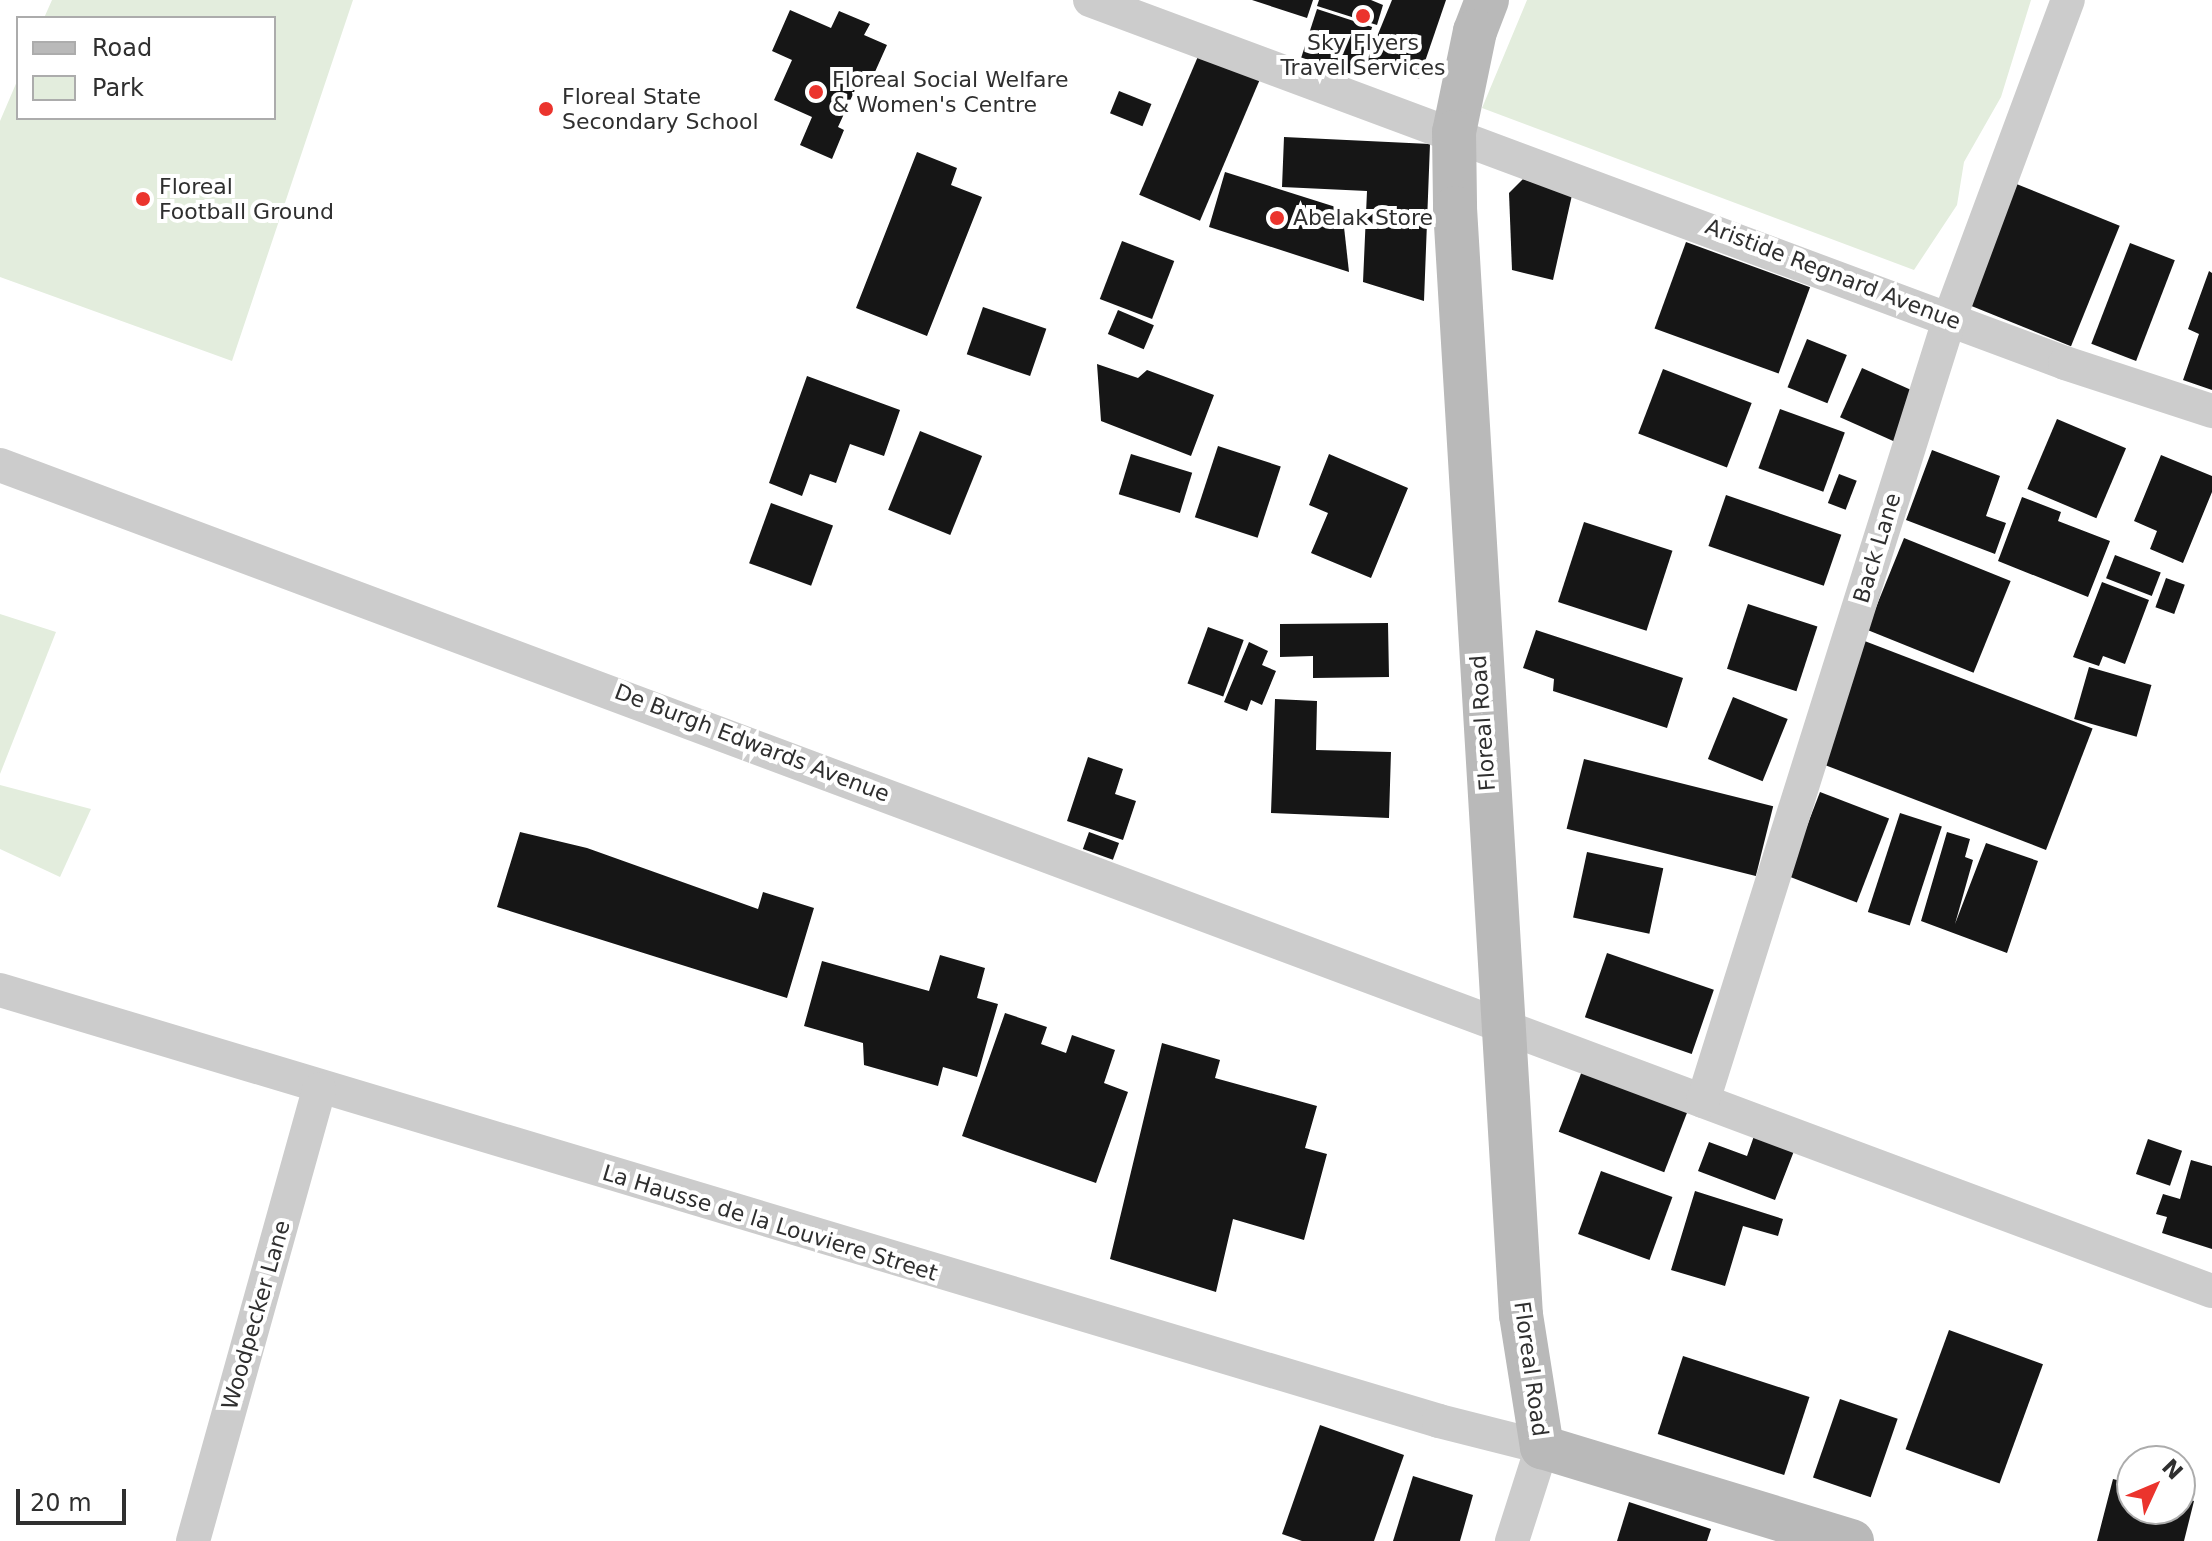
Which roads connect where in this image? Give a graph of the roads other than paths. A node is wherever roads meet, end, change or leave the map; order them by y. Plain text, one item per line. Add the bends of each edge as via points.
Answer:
1 (1090, 0) edge
2 (1487, 0) edge
3 (2068, 0) edge
4 (1454, 132) junction
5 (1950, 317) junction
6 (2212, 411) edge
7 (0, 465) edge
8 (0, 990) edge
9 (1503, 1025) junction
10 (319, 1089) junction
11 (1703, 1101) junction
12 (2212, 1291) edge
13 (1542, 1447) junction
14 (193, 1541) edge
15 (1512, 1541) edge
16 (1852, 1541) edge

1 - 4 street, Aristide Regnard Avenue
2 - 4 main road, Floreal Road via 1475,31
3 - 5 street, Back Lane
4 - 5 street, Aristide Regnard Avenue
4 - 9 main road, Floreal Road via 1465,436
5 - 6 street, Aristide Regnard Avenue
5 - 11 street, Back Lane
7 - 9 street, De Burgh Edwards Avenue
8 - 10 street, La Hausse de la Louviere Street
9 - 11 street, De Burgh Edwards Avenue
9 - 13 main road, Floreal Road via 1521,1315
10 - 13 street, La Hausse de la Louviere Street via 1423,1417
10 - 14 street, Woodpecker Lane
11 - 12 street, De Burgh Edwards Avenue
13 - 15 street
13 - 16 main road

